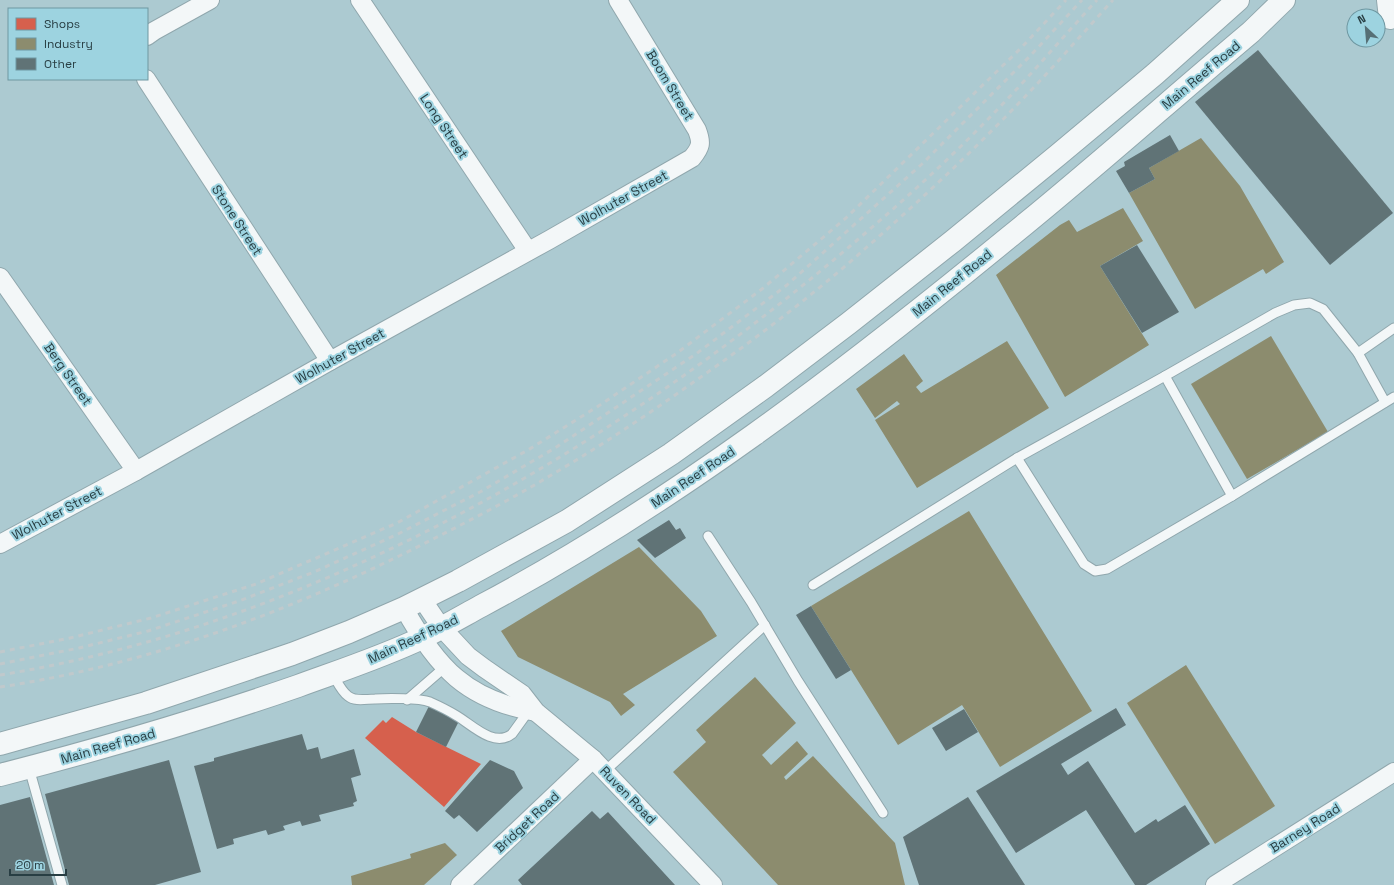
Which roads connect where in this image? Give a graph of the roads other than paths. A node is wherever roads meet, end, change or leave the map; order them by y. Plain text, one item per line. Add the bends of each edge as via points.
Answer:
1 (210, 0) edge
2 (360, 0) edge
3 (618, 0) edge
4 (1238, 0) edge
5 (1284, 0) edge
6 (148, 35) edge
7 (147, 80) edge
8 (680, 166) joint
9 (528, 251) junction
10 (0, 276) edge
11 (1394, 328) edge
12 (1358, 353) junction
13 (330, 361) junction
14 (1164, 376) junction
15 (1394, 397) edge
16 (1385, 402) junction
17 (1017, 458) junction
18 (136, 471) junction
19 (1232, 496) junction
20 (708, 536) dead end
21 (0, 544) edge
22 (813, 585) dead end
23 (413, 604) junction
24 (765, 626) junction
25 (441, 627) junction
26 (421, 638) junction
27 (445, 667) junction
28 (332, 673) junction
29 (407, 700) junction
30 (532, 710) junction
31 (0, 744) edge
32 (599, 765) junction
33 (29, 768) junction
34 (1394, 772) edge
35 (0, 775) edge
36 (883, 813) dead end
37 (62, 885) edge
38 (460, 885) edge
39 (713, 885) edge
40 (1215, 885) edge

1 - 6 street
2 - 9 street, Long Street
3 - 8 street, Boom Street via 701,140 699,150
4 - 23 main road via 1155,74 953,241 766,386 671,454 567,521
5 - 25 main road, Main Reef Road via 1251,32 1010,237 778,418 675,490 587,546 520,586
7 - 13 street, Stone Street
8 - 9 street, Wolhuter Street
9 - 13 street, Wolhuter Street
10 - 18 street, Berg Street
11 - 12 lane
12 - 14 lane via 1323,309 1310,303 1294,305 1275,313
12 - 16 lane
13 - 18 street, Wolhuter Street
14 - 17 lane
14 - 19 lane
15 - 16 lane
16 - 19 lane
17 - 19 lane via 1084,564 1095,571 1108,569
17 - 22 lane
18 - 21 street, Wolhuter Street
20 - 24 lane
23 - 25 street, Ruven Road
23 - 26 street, Ruven Road
23 - 31 main road via 285,656 146,703
24 - 32 lane
24 - 36 lane
25 - 26 main road, Main Reef Road
25 - 30 street, Ruven Road via 468,656 522,694
26 - 27 street, Ruven Road
26 - 28 main road, Main Reef Road
27 - 29 lane
27 - 30 street, Ruven Road via 479,694 511,707
28 - 29 lane via 344,693 355,699
28 - 33 main road, Main Reef Road via 145,736
29 - 30 lane via 429,702 496,739 512,734
30 - 32 street, Ruven Road
32 - 38 street, Bridget Road
32 - 39 street, Ruven Road
33 - 35 main road, Main Reef Road
33 - 37 lane
34 - 40 street, Barney Road

